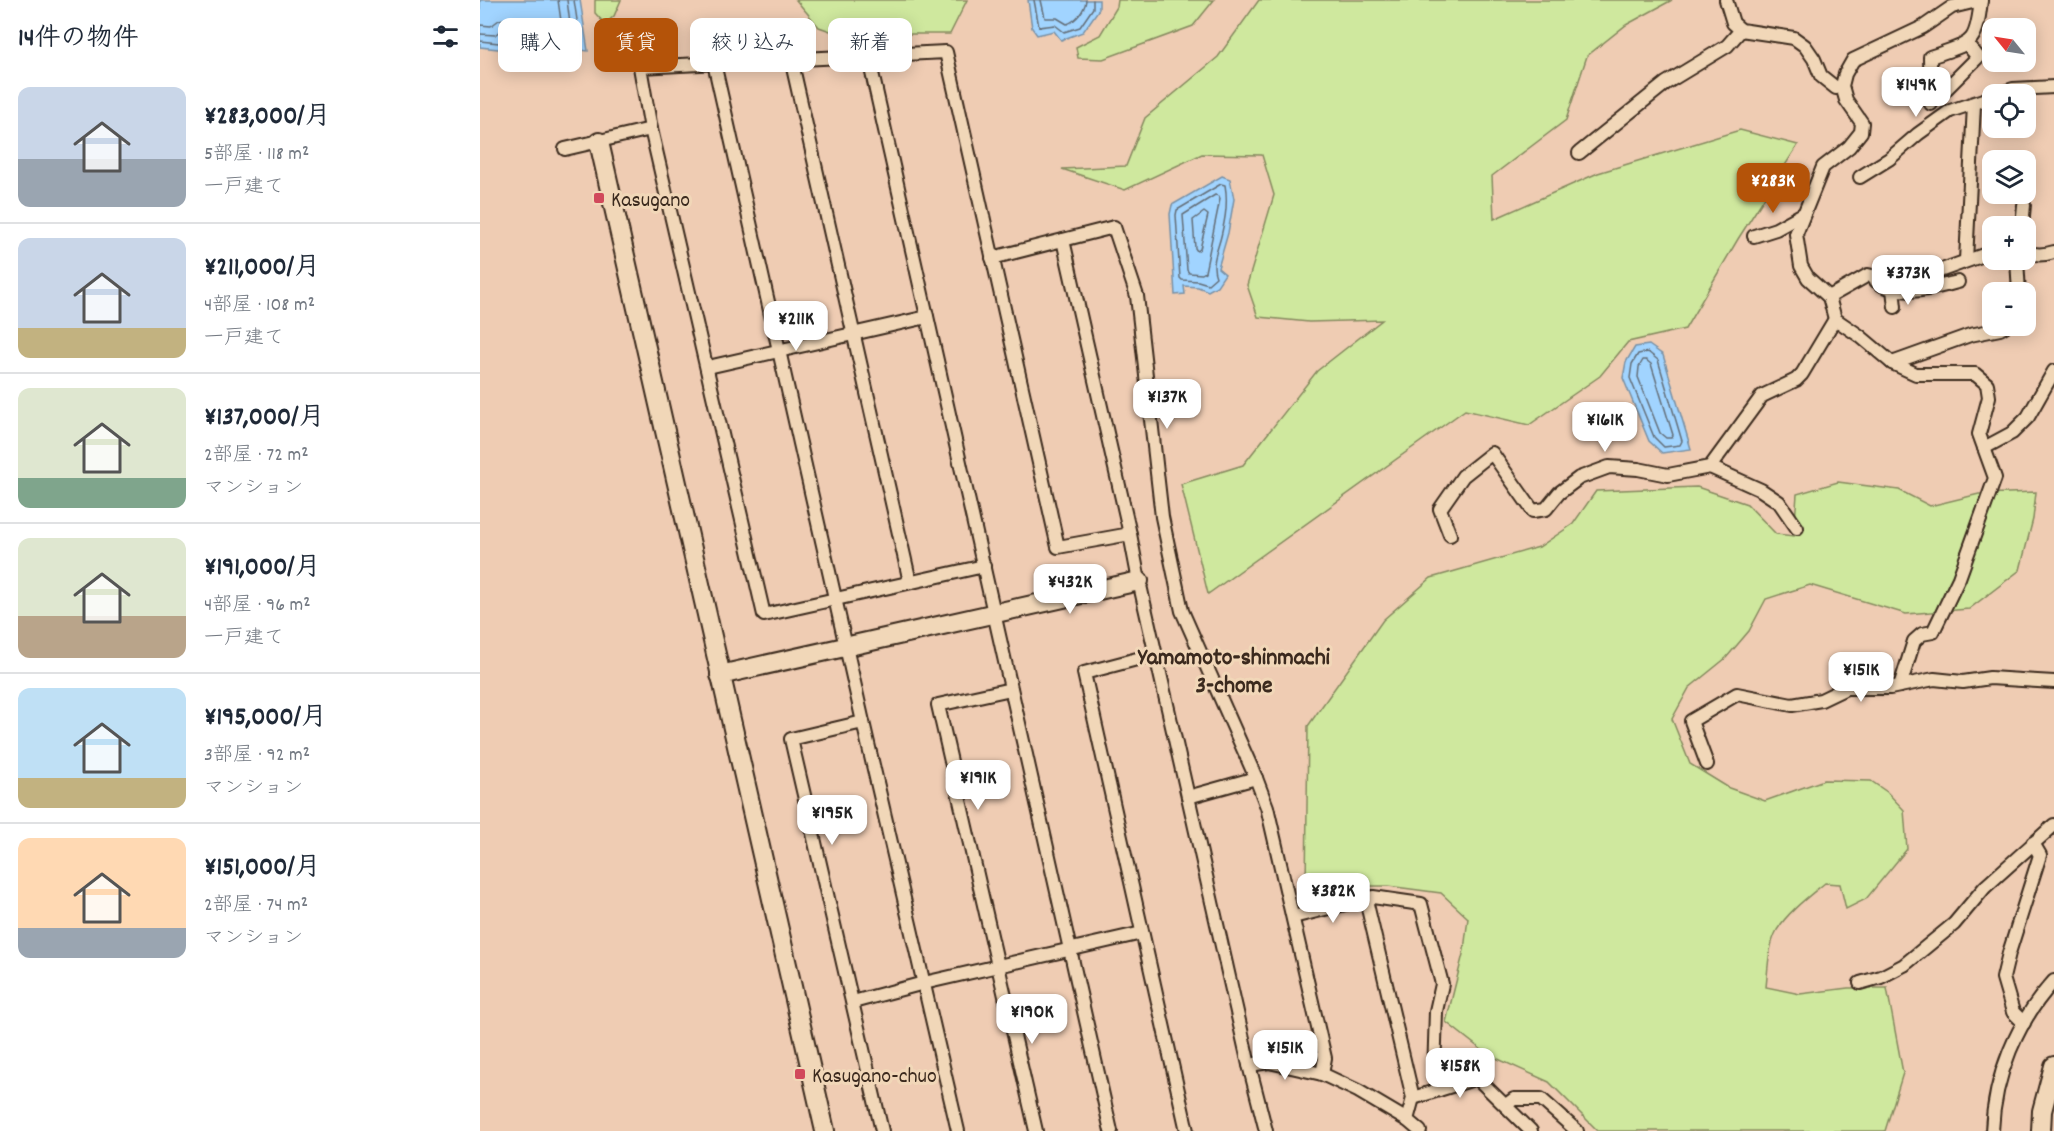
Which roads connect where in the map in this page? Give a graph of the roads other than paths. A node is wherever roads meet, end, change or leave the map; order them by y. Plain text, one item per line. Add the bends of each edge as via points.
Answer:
1 (1726, 0) edge
2 (1981, 0) edge
3 (1952, 3) edge
4 (1741, 30) junction
5 (1967, 44) junction
6 (912, 53) edge
7 (690, 64) edge
8 (716, 72) edge
9 (794, 72) edge
10 (872, 72) edge
11 (1930, 85) junction
12 (1842, 86) junction
13 (2054, 87) edge
14 (2036, 88) edge
15 (1944, 91) junction
16 (1982, 101) edge
17 (1931, 104) dead end
18 (1974, 105) junction
19 (1953, 111) junction
20 (651, 129) junction
21 (599, 142) junction
22 (565, 149) dead end
23 (1579, 153) dead end
24 (1860, 177) dead end
25 (2024, 205) dead end
26 (1803, 214) junction
27 (2023, 216) edge
28 (1754, 236) dead end
29 (1062, 240) junction
30 (2054, 252) edge
31 (1982, 255) edge
32 (2036, 255) edge
33 (992, 258) junction
34 (1966, 260) junction
35 (1868, 275) junction
36 (1958, 282) dead end
37 (1893, 290) junction
38 (1829, 297) junction
39 (1895, 307) dead end
40 (927, 317) junction
41 (1835, 319) junction
42 (855, 333) junction
43 (1982, 333) edge
44 (780, 350) junction
45 (1892, 363) junction
46 (708, 367) junction
47 (2054, 370) edge
48 (1984, 448) junction
49 (1710, 467) junction
50 (1797, 528) dead end
51 (1131, 534) junction
52 (1450, 535) dead end
53 (984, 566) junction
54 (1139, 581) junction
55 (910, 582) junction
56 (836, 599) junction
57 (993, 614) junction
58 (848, 648) junction
59 (1156, 654) junction
60 (720, 675) junction
61 (2054, 682) edge
62 (1900, 686) junction
63 (1011, 689) junction
64 (863, 722) junction
65 (1707, 764) dead end
66 (1256, 778) junction
67 (1188, 797) junction
68 (2054, 825) edge
69 (2033, 843) junction
70 (1366, 900) junction
71 (1293, 918) junction
72 (1142, 933) junction
73 (1070, 950) junction
74 (998, 966) junction
75 (2054, 981) edge
76 (1860, 982) dead end
77 (924, 983) junction
78 (853, 1002) junction
79 (2024, 1023) junction
80 (1249, 1065) junction
81 (2053, 1073) edge
82 (1322, 1074) junction
83 (1438, 1090) junction
84 (1413, 1098) junction
85 (1506, 1105) junction
86 (1407, 1120) junction
87 (825, 1131) edge
88 (882, 1131) edge
89 (958, 1131) edge
90 (1036, 1131) edge
91 (1111, 1131) edge
92 (1187, 1131) edge
93 (1266, 1131) edge
94 (1420, 1131) edge
95 (1531, 1131) edge
96 (1577, 1131) edge
97 (1992, 1131) edge
98 (2041, 1131) edge

1 - 4 street via 1733,23
2 - 3 street
2 - 5 street via 1978,28
3 - 12 street via 1923,27 1853,60
4 - 12 street via 1794,38 1805,46 1821,76 1836,88
4 - 23 street via 1727,46 1666,83
5 - 11 street via 1930,57
5 - 15 street via 1978,57
6 - 33 street via 946,52
7 - 20 street via 640,67
8 - 44 street
9 - 42 street
10 - 40 street
11 - 15 street
11 - 17 street
12 - 26 street via 1846,100 1862,123 1861,132 1823,167
13 - 14 street
15 - 19 street
16 - 18 street
18 - 19 street
18 - 34 street
19 - 24 street
20 - 21 street
20 - 46 street
21 - 22 street
21 - 60 street
25 - 27 street
26 - 28 street
26 - 38 street via 1796,234 1801,266
29 - 33 street
29 - 51 street
29 - 66 street via 1114,227 1137,296 1162,518 1182,611
30 - 32 street
31 - 34 street
33 - 51 street via 1058,547
34 - 35 street via 1914,280
35 - 37 street
35 - 38 street
36 - 37 street via 1920,290
37 - 39 street
38 - 41 street
40 - 42 street
40 - 53 street
41 - 45 street
41 - 49 street via 1802,374 1762,396
42 - 44 street
42 - 55 street
43 - 45 street
44 - 46 street
44 - 56 street
45 - 48 street via 1916,374 1975,374 1987,384 1989,397 1979,434
46 - 56 street via 764,615
47 - 48 street via 2028,417 2012,433
48 - 62 street via 1995,478 1984,514 1938,624 1933,632 1914,641
49 - 50 street via 1779,502
49 - 52 street via 1668,475 1609,467 1579,478 1558,493 1546,509 1533,511 1492,453 1463,476 1440,509
51 - 54 street
53 - 55 street
53 - 57 street
54 - 57 street
54 - 59 street
55 - 56 street
56 - 58 street
57 - 58 street
57 - 63 street
58 - 60 street
58 - 64 street
59 - 67 street
59 - 72 street via 1084,673
60 - 87 street
61 - 62 street via 1934,679
62 - 65 street via 1846,688 1821,700 1792,705 1737,694 1691,721
63 - 73 street
63 - 74 street via 938,705
64 - 77 street
64 - 78 street via 791,739
66 - 67 street
66 - 71 street via 1267,807
67 - 80 street
68 - 69 street
69 - 76 street via 1985,887 1954,924 1904,965
69 - 79 street via 2040,855 2003,978 2013,1012
70 - 71 street
70 - 83 street via 1373,897 1421,904 1442,984 1436,1011 1434,1074
70 - 84 street
71 - 82 street via 1325,1058
72 - 73 street
72 - 92 street
73 - 74 street
73 - 91 street
74 - 77 street
74 - 90 street
75 - 79 street
77 - 78 street
77 - 89 street
78 - 88 street
79 - 97 street via 2001,1075
80 - 82 street via 1269,1062
80 - 93 street
81 - 98 street via 2042,1111
82 - 86 street
83 - 84 street
83 - 85 street via 1477,1078
84 - 86 street
85 - 95 street
85 - 96 street via 1514,1099 1541,1098
86 - 94 street

